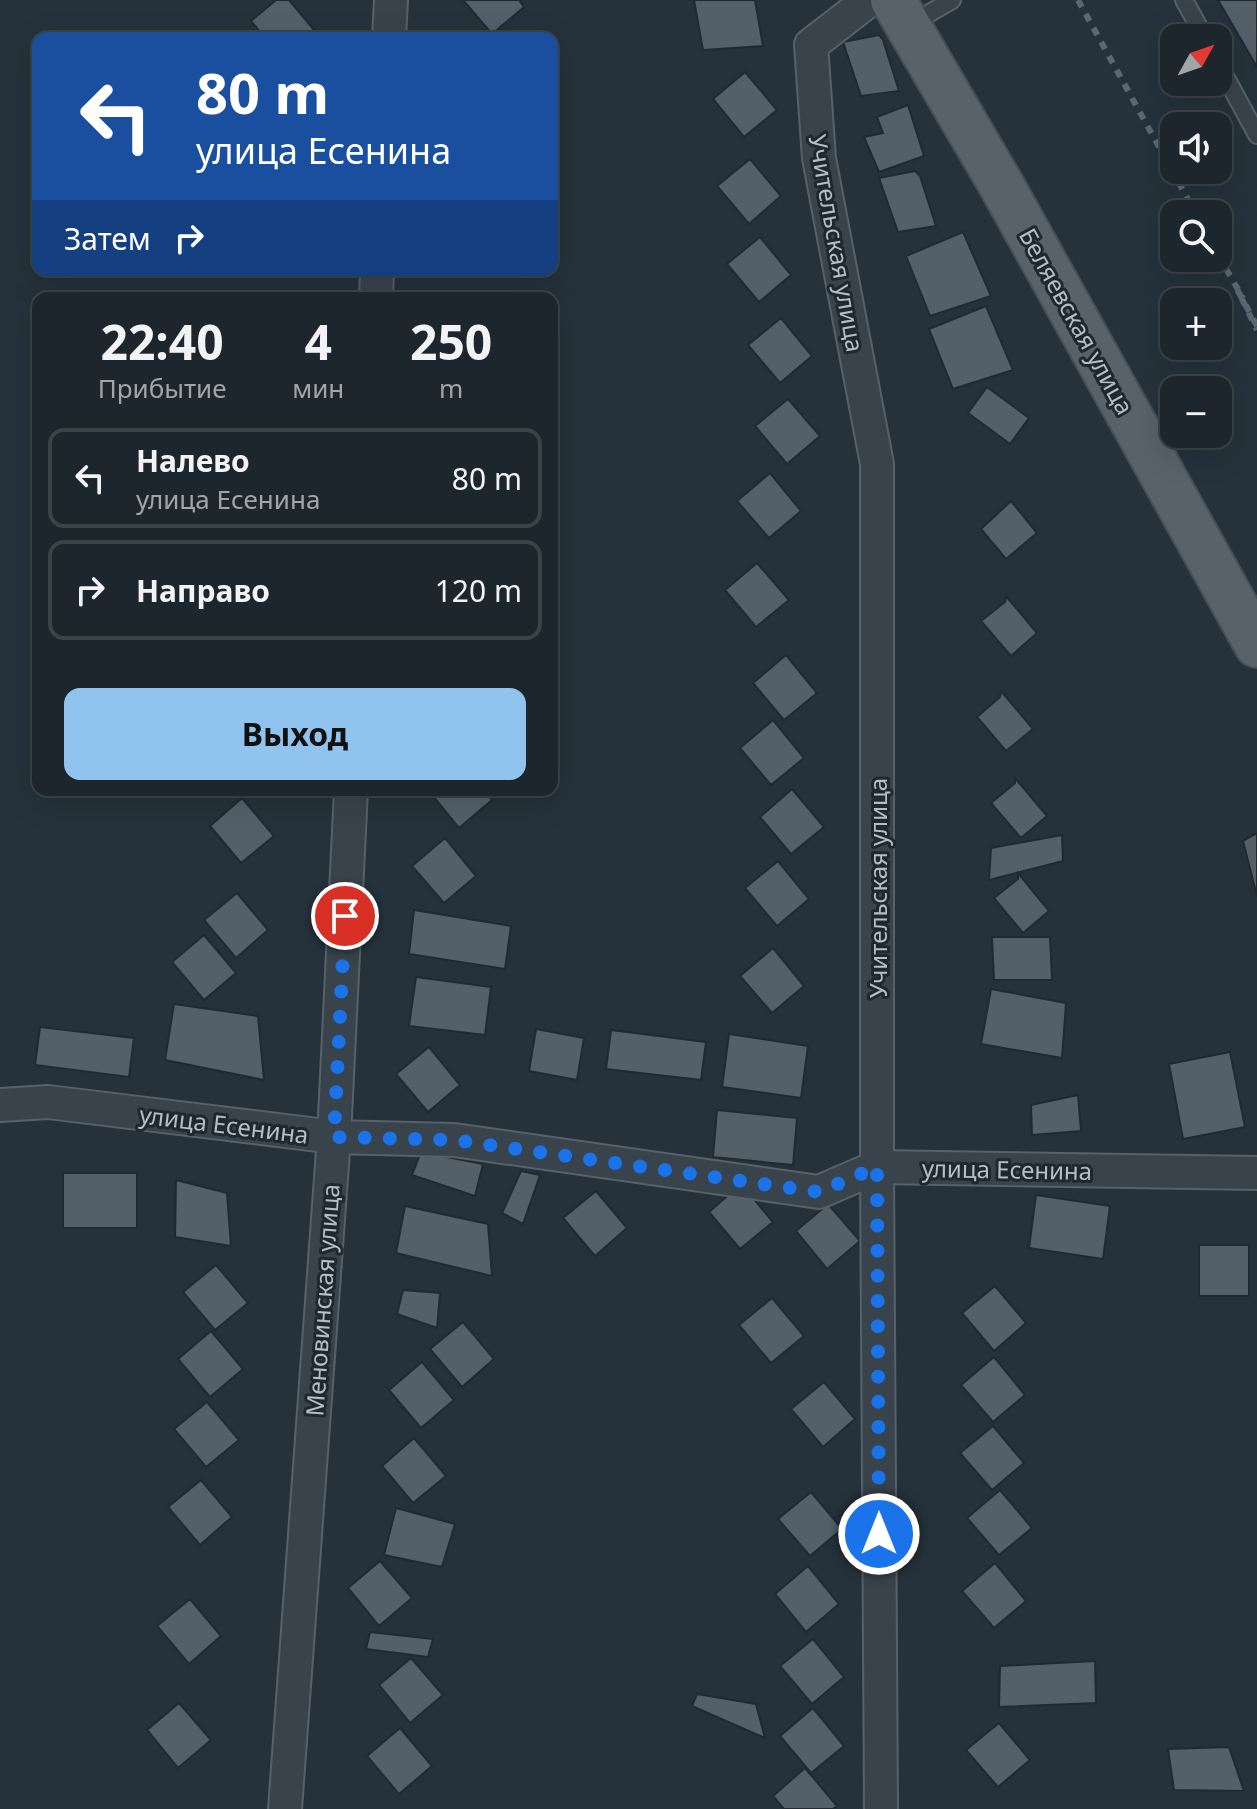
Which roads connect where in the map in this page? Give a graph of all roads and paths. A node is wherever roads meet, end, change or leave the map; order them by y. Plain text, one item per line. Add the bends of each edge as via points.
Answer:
1 (391, 0) edge
2 (869, 0) edge
3 (952, 0) edge
4 (1184, 0) edge
5 (900, 13) edge
6 (1197, 24) edge
7 (389, 32) edge
8 (1232, 89) edge
9 (1257, 135) edge
10 (1257, 645) edge
11 (351, 796) edge
12 (0, 1105) edge
13 (334, 1137) junction
14 (877, 1167) junction
15 (1257, 1173) edge
16 (285, 1809) edge
17 (881, 1809) edge

1 - 7 street
2 - 14 street, Учительская улица via 811,45 819,158 877,464
3 - 5 lane
4 - 6 lane
5 - 10 main road, Беляевская улица
8 - 9 lane
11 - 13 street, Меновинская улица
12 - 13 street, улица Есенина via 48,1102
13 - 14 street, улица Есенина via 454,1140 819,1192
13 - 16 street, Меновинская улица
14 - 15 street, улица Есенина
14 - 17 street, Учительская улица

